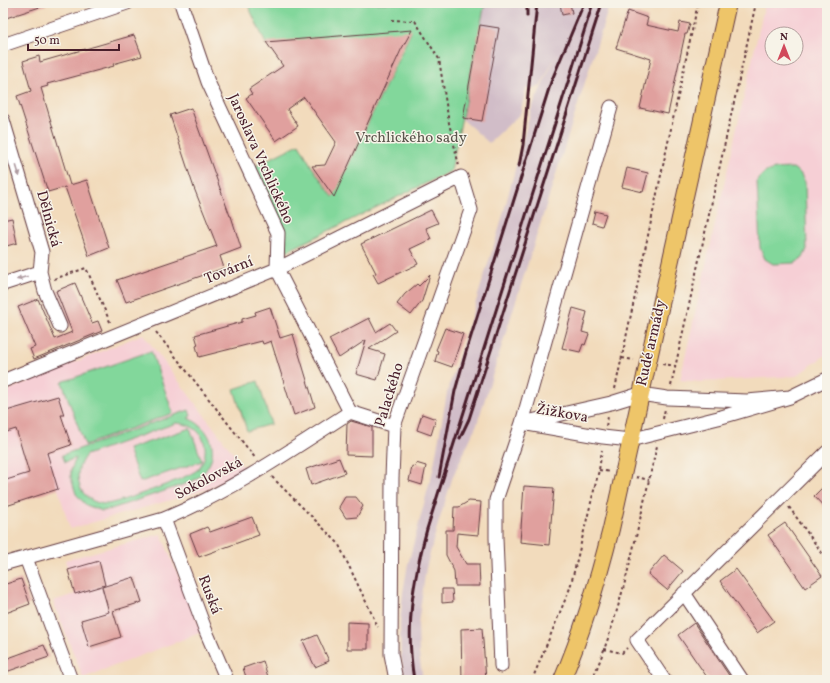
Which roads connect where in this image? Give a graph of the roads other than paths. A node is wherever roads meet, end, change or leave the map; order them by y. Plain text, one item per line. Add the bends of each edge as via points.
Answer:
1 (127, 3) edge
2 (181, 3) edge
3 (728, 3) edge
4 (3, 45) edge
5 (611, 107) dead end
6 (3, 120) edge
7 (461, 177) joint
8 (277, 269) junction
9 (41, 277) junction
10 (3, 284) edge
11 (60, 326) dead end
12 (827, 379) edge
13 (3, 381) edge
14 (640, 394) junction
15 (790, 397) junction
16 (350, 412) junction
17 (522, 422) junction
18 (394, 426) junction
19 (630, 440) junction
20 (827, 452) edge
21 (164, 519) junction
22 (26, 558) junction
23 (3, 564) edge
24 (684, 593) junction
25 (501, 666) dead end
26 (70, 680) edge
27 (227, 680) edge
28 (396, 680) edge
29 (562, 680) edge
30 (664, 680) edge
31 (742, 680) edge

1 - 4 street
2 - 8 street, Jaroslava Vrchlického via 208,82 278,233
3 - 14 main road, Rudé armády
5 - 17 street
6 -> 9 street, Dělnická via 42,252
7 - 8 street, Tovární
7 - 18 street, Palackého via 471,210
8 - 13 street, Tovární
8 - 16 street, Jaroslava Vrchlického
9 -> 10 street
9 - 11 street, Dělnická
12 - 15 street, Žižkova
14 - 15 street, Žižkova via 667,398 747,401
14 - 17 street, Žižkova via 611,403
14 - 19 main road, Rudé armády
15 - 19 street, Žižkova
16 - 18 street
16 - 21 street, Sokolovská via 263,468
17 - 19 street, Žižkova via 603,438
17 - 25 street via 496,500
18 - 28 street, Palackého via 391,654
19 - 29 main road, Rudé armády via 598,581 579,640
20 - 24 street
21 - 22 street, Sokolovská
21 - 27 street, Ruská
22 - 23 street, Sokolovská
22 - 26 street
24 - 30 street via 637,640
24 - 31 street

